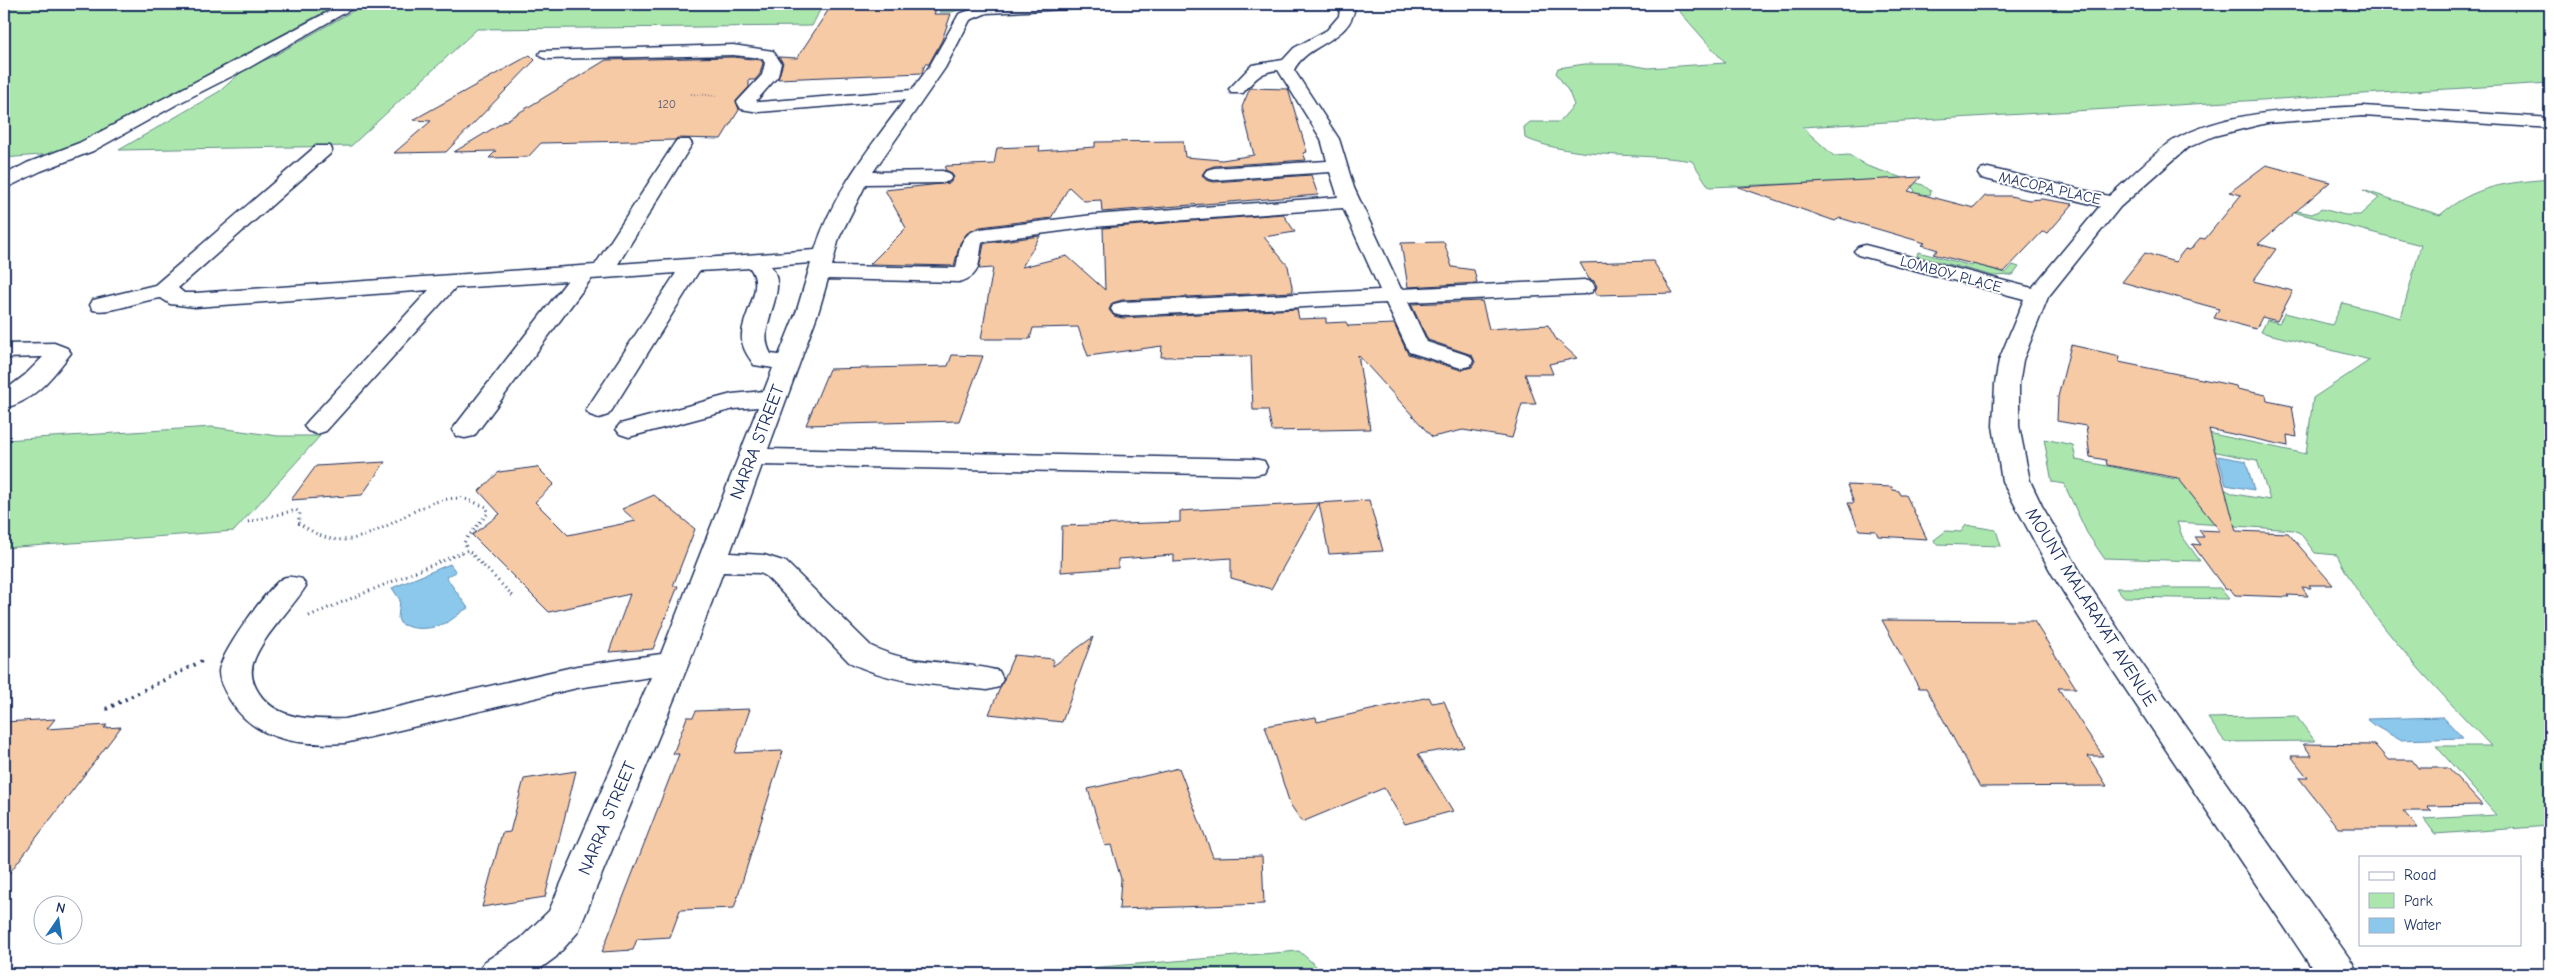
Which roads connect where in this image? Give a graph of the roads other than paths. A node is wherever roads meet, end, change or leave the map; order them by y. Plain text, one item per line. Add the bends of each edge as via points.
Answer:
1 (353, 4) edge
2 (1088, 4) edge
3 (1348, 4) edge
4 (547, 54) dead end
5 (1287, 65) junction
6 (1237, 88) dead end
7 (918, 95) junction
8 (2550, 123) edge
9 (683, 144) dead end
10 (324, 150) dead end
11 (1338, 166) junction
12 (1214, 174) dead end
13 (1988, 174) dead end
14 (942, 177) dead end
15 (859, 178) junction
16 (4, 183) edge
17 (1350, 202) junction
18 (2113, 203) junction
19 (1865, 251) dead end
20 (758, 262) junction
21 (822, 264) junction
22 (691, 266) junction
23 (593, 273) junction
24 (448, 283) junction
25 (1584, 288) dead end
26 (161, 291) junction
27 (2037, 296) junction
28 (1393, 298) junction
29 (100, 305) dead end
30 (1122, 309) dead end
31 (4, 351) edge
32 (1461, 361) dead end
33 (788, 362) junction
34 (14, 389) edge
35 (774, 398) junction
36 (4, 401) edge
37 (599, 410) dead end
38 (316, 426) dead end
39 (629, 429) dead end
40 (465, 430) dead end
41 (752, 457) junction
42 (1254, 467) dead end
43 (710, 562) junction
44 (291, 586) dead end
45 (673, 663) junction
46 (986, 679) dead end
47 (498, 974) edge
48 (2338, 974) edge

1 - 16 street via 244,64 205,93 135,133 34,167
2 - 7 street, NARRA STREET via 999,7 972,12 960,22 937,68
3 - 5 street via 1348,13 1338,28 1296,55
4 - 7 street via 733,50 767,54 773,63 770,76 746,102 759,107
5 - 6 street via 1254,69
5 - 11 street via 1289,76 1330,139
7 - 15 street, NARRA STREET
8 - 18 street, MOUNT MALARAYAT AVENUE via 2363,111 2267,118 2208,132 2181,144
9 - 23 street
10 - 26 street
11 - 12 street
11 - 17 street
13 - 18 street, MACOPA PLACE
14 - 15 street
15 - 21 street, NARRA STREET via 841,211
17 - 21 street via 1093,221 980,235 972,240 966,272 959,275
17 - 28 street
18 - 27 street, MOUNT MALARAYAT AVENUE
19 - 27 street, LOMBOY PLACE
20 - 21 street
20 - 22 street
20 - 33 street via 767,271 768,285 754,324 755,344 762,360
21 - 33 street, NARRA STREET
22 - 23 street
22 - 37 street
23 - 24 street
23 - 40 street
24 - 26 street via 195,300 178,299
24 - 38 street
25 - 28 street
26 - 29 street
27 - 48 street, MOUNT MALARAYAT AVENUE via 2011,360 2007,384 2006,426 2016,481 2045,538 2107,637
28 - 30 street
28 - 32 street via 1416,347
31 - 34 street via 59,352
33 - 35 street, NARRA STREET
34 - 36 street
35 - 39 street via 732,402
35 - 41 street, NARRA STREET
41 - 42 street
41 - 43 street, NARRA STREET
43 - 45 street, NARRA STREET
43 - 46 street via 764,564 776,569 860,654 874,663
44 - 45 street via 254,635 234,671 246,703 260,717 303,731 345,732 577,678
45 - 47 street, NARRA STREET via 564,921 546,944

